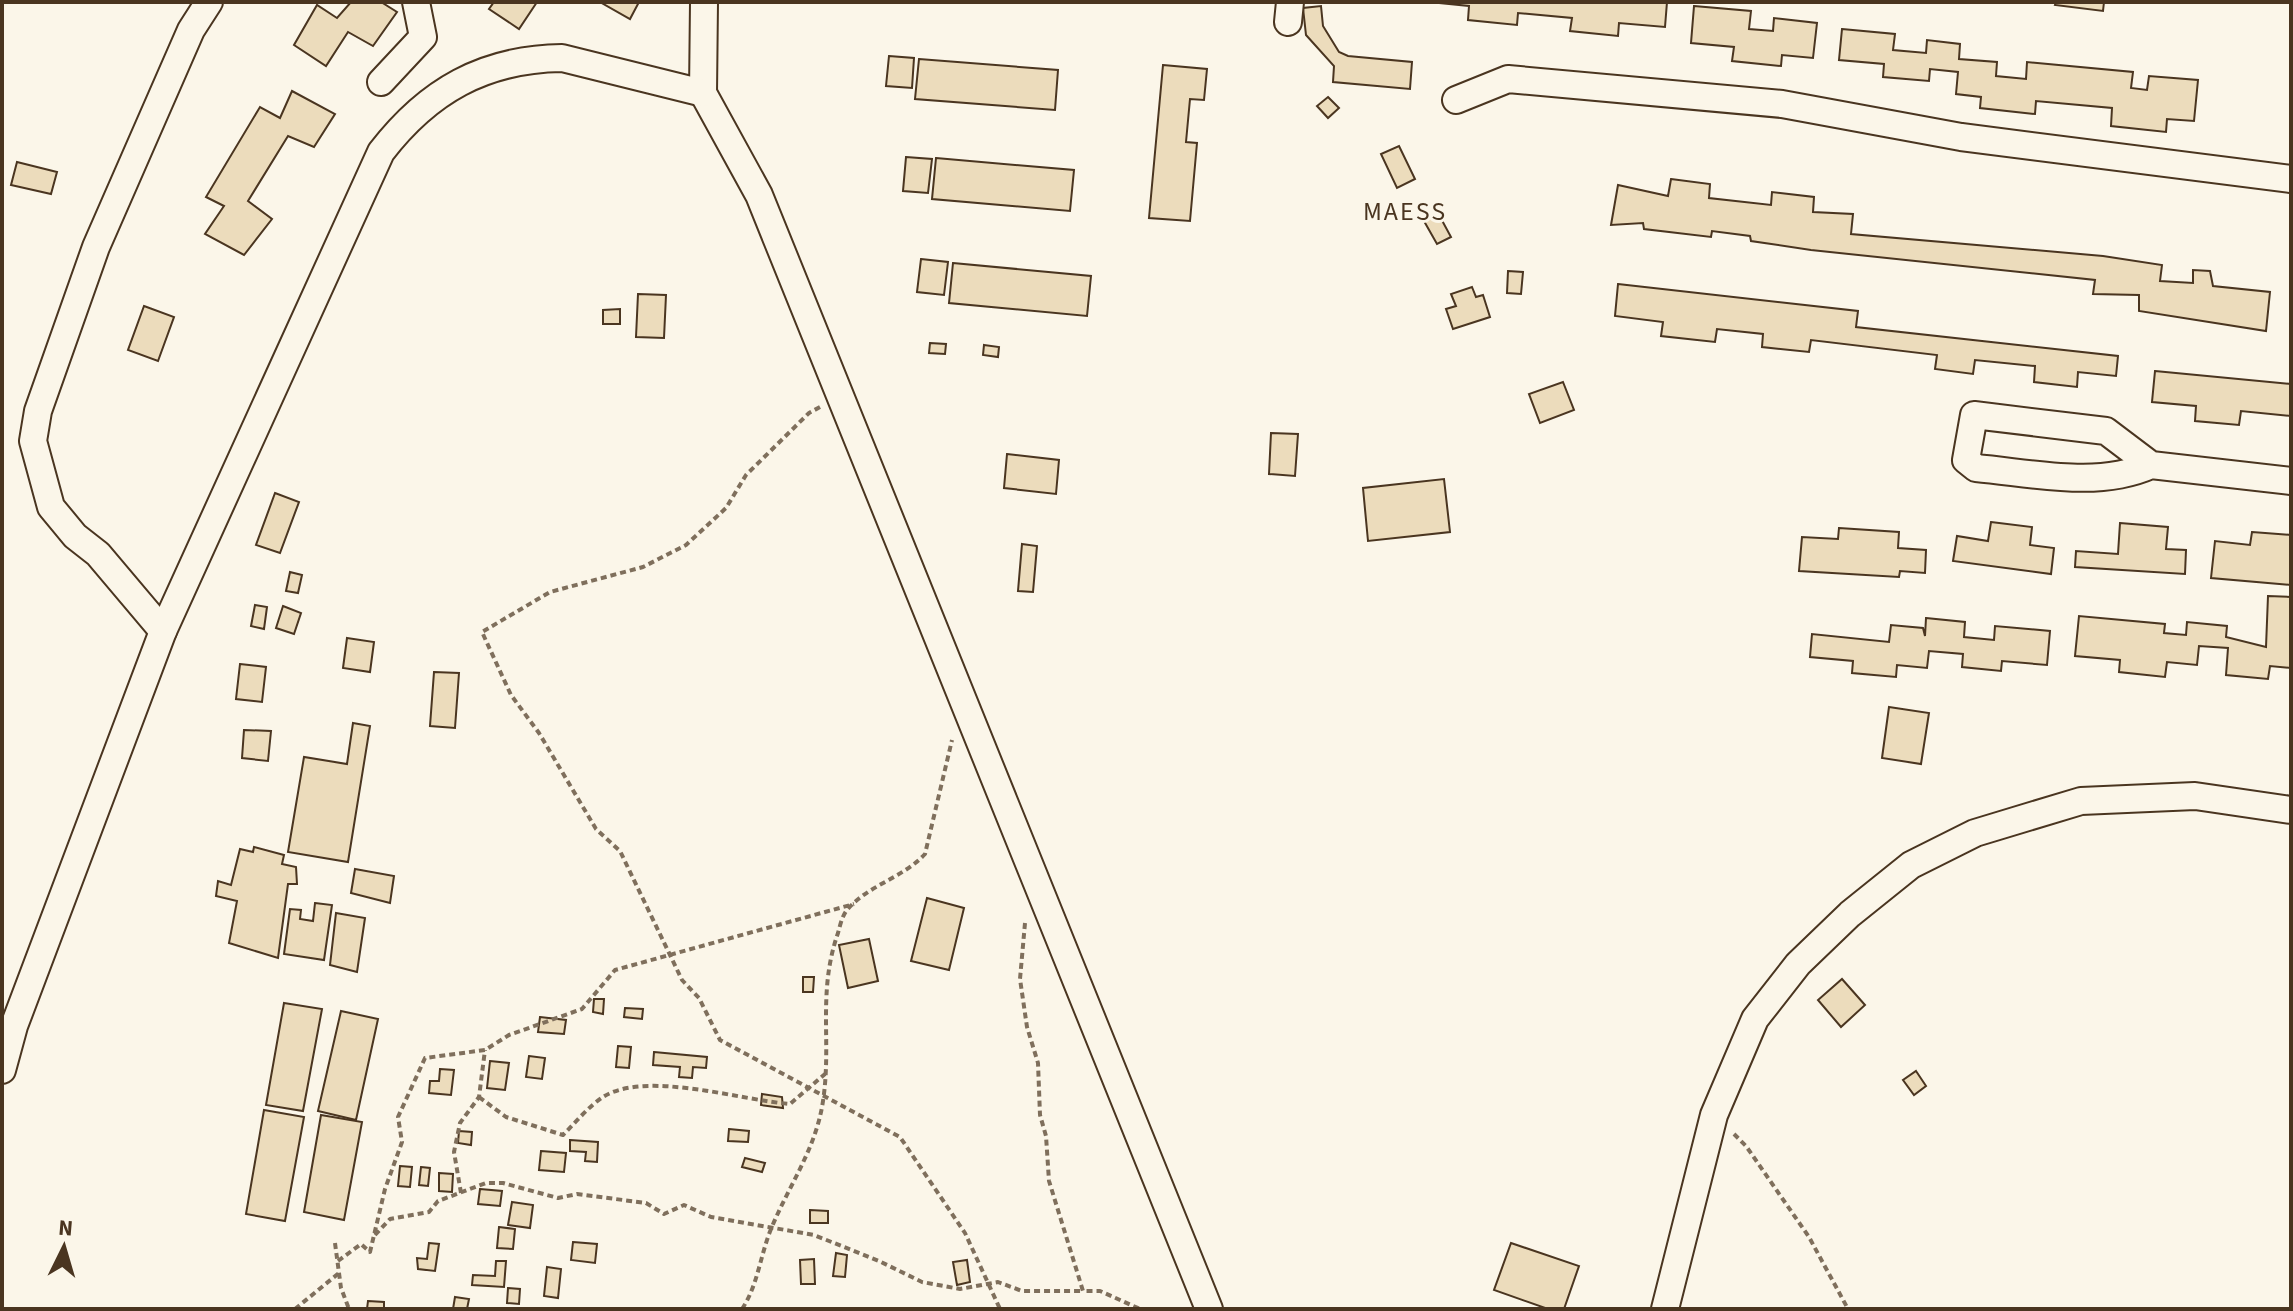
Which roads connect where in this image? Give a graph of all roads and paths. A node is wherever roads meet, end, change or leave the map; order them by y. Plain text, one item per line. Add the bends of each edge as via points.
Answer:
1 (209, 2) edge
2 (416, 2) edge
3 (704, 2) edge
4 (381, 82) dead end
5 (703, 93) junction
6 (1456, 100) dead end
7 (2291, 179) edge
8 (840, 396) junction
9 (2151, 465) junction
10 (2291, 481) edge
11 (163, 631) junction
12 (962, 697) junction
13 (2291, 810) edge
14 (854, 904) junction
15 (1026, 919) dead end
16 (668, 952) junction
17 (8, 1032) edge
18 (485, 1050) junction
19 (2, 1070) edge
20 (825, 1074) junction
21 (808, 1088) junction
22 (479, 1097) junction
23 (824, 1097) junction
24 (1746, 1146) dead end
25 (461, 1193) junction
26 (770, 1230) junction
27 (375, 1235) junction
28 (335, 1243) dead end
29 (338, 1261) junction
30 (339, 1273) junction
31 (986, 1285) junction
32 (1083, 1291) junction
33 (749, 1298) junction
34 (295, 1309) edge
35 (349, 1309) edge
36 (742, 1309) edge
37 (749, 1309) edge
38 (1000, 1309) edge
39 (1140, 1309) edge
40 (1209, 1309) edge
41 (1665, 1309) edge
42 (1848, 1309) edge

1 - 11 street via 191,30 96,247 38,411 33,441 51,507
2 - 4 street via 423,37
3 - 5 street
5 - 8 street via 759,195
5 - 11 street via 562,58 539,59 498,67 454,85 407,119 364,185
6 - 7 street via 1508,79 1782,104 1961,137
8 - 12 street
8 - 16 path via 809,413 746,475 726,508 686,545 643,567 550,592 482,632 511,695 596,829 620,851
9 - 9 street via 2106,431 1974,415 1967,439 1966,460 1976,468 2089,478 2126,476
9 - 10 street
11 - 17 street
12 - 14 path via 925,854
12 - 40 street
13 - 41 street via 2195,796 2081,801 1975,833 1911,865 1874,894 1798,964 1755,1019 1714,1115
14 - 16 path
14 - 20 path via 845,912 829,959
15 - 32 path via 1020,979 1038,1063 1049,1181
16 - 18 path via 615,970 582,1009 509,1035
16 - 21 path via 720,1040
17 - 19 street
18 - 22 path
18 - 27 path via 425,1058 398,1117 402,1142
20 - 21 path
20 - 23 path
21 - 22 path via 790,1104 674,1086 625,1087 602,1097 563,1135 506,1117
21 - 23 path
22 - 25 path via 460,1123 454,1152
23 - 26 path via 817,1136
23 - 31 path via 900,1137 965,1233
24 - 42 path via 1809,1237
25 - 26 path via 503,1183 558,1198 577,1194 646,1203 664,1214 684,1205
25 - 27 path via 438,1201 429,1212 390,1219
26 - 31 path via 814,1235 922,1282 960,1289
26 - 33 path
27 - 29 path via 370,1252 361,1244
28 - 29 path
29 - 30 path
30 - 34 path
30 - 35 path
31 - 32 path
31 - 38 path
32 - 39 path via 1100,1291
33 - 36 path
33 - 37 path

